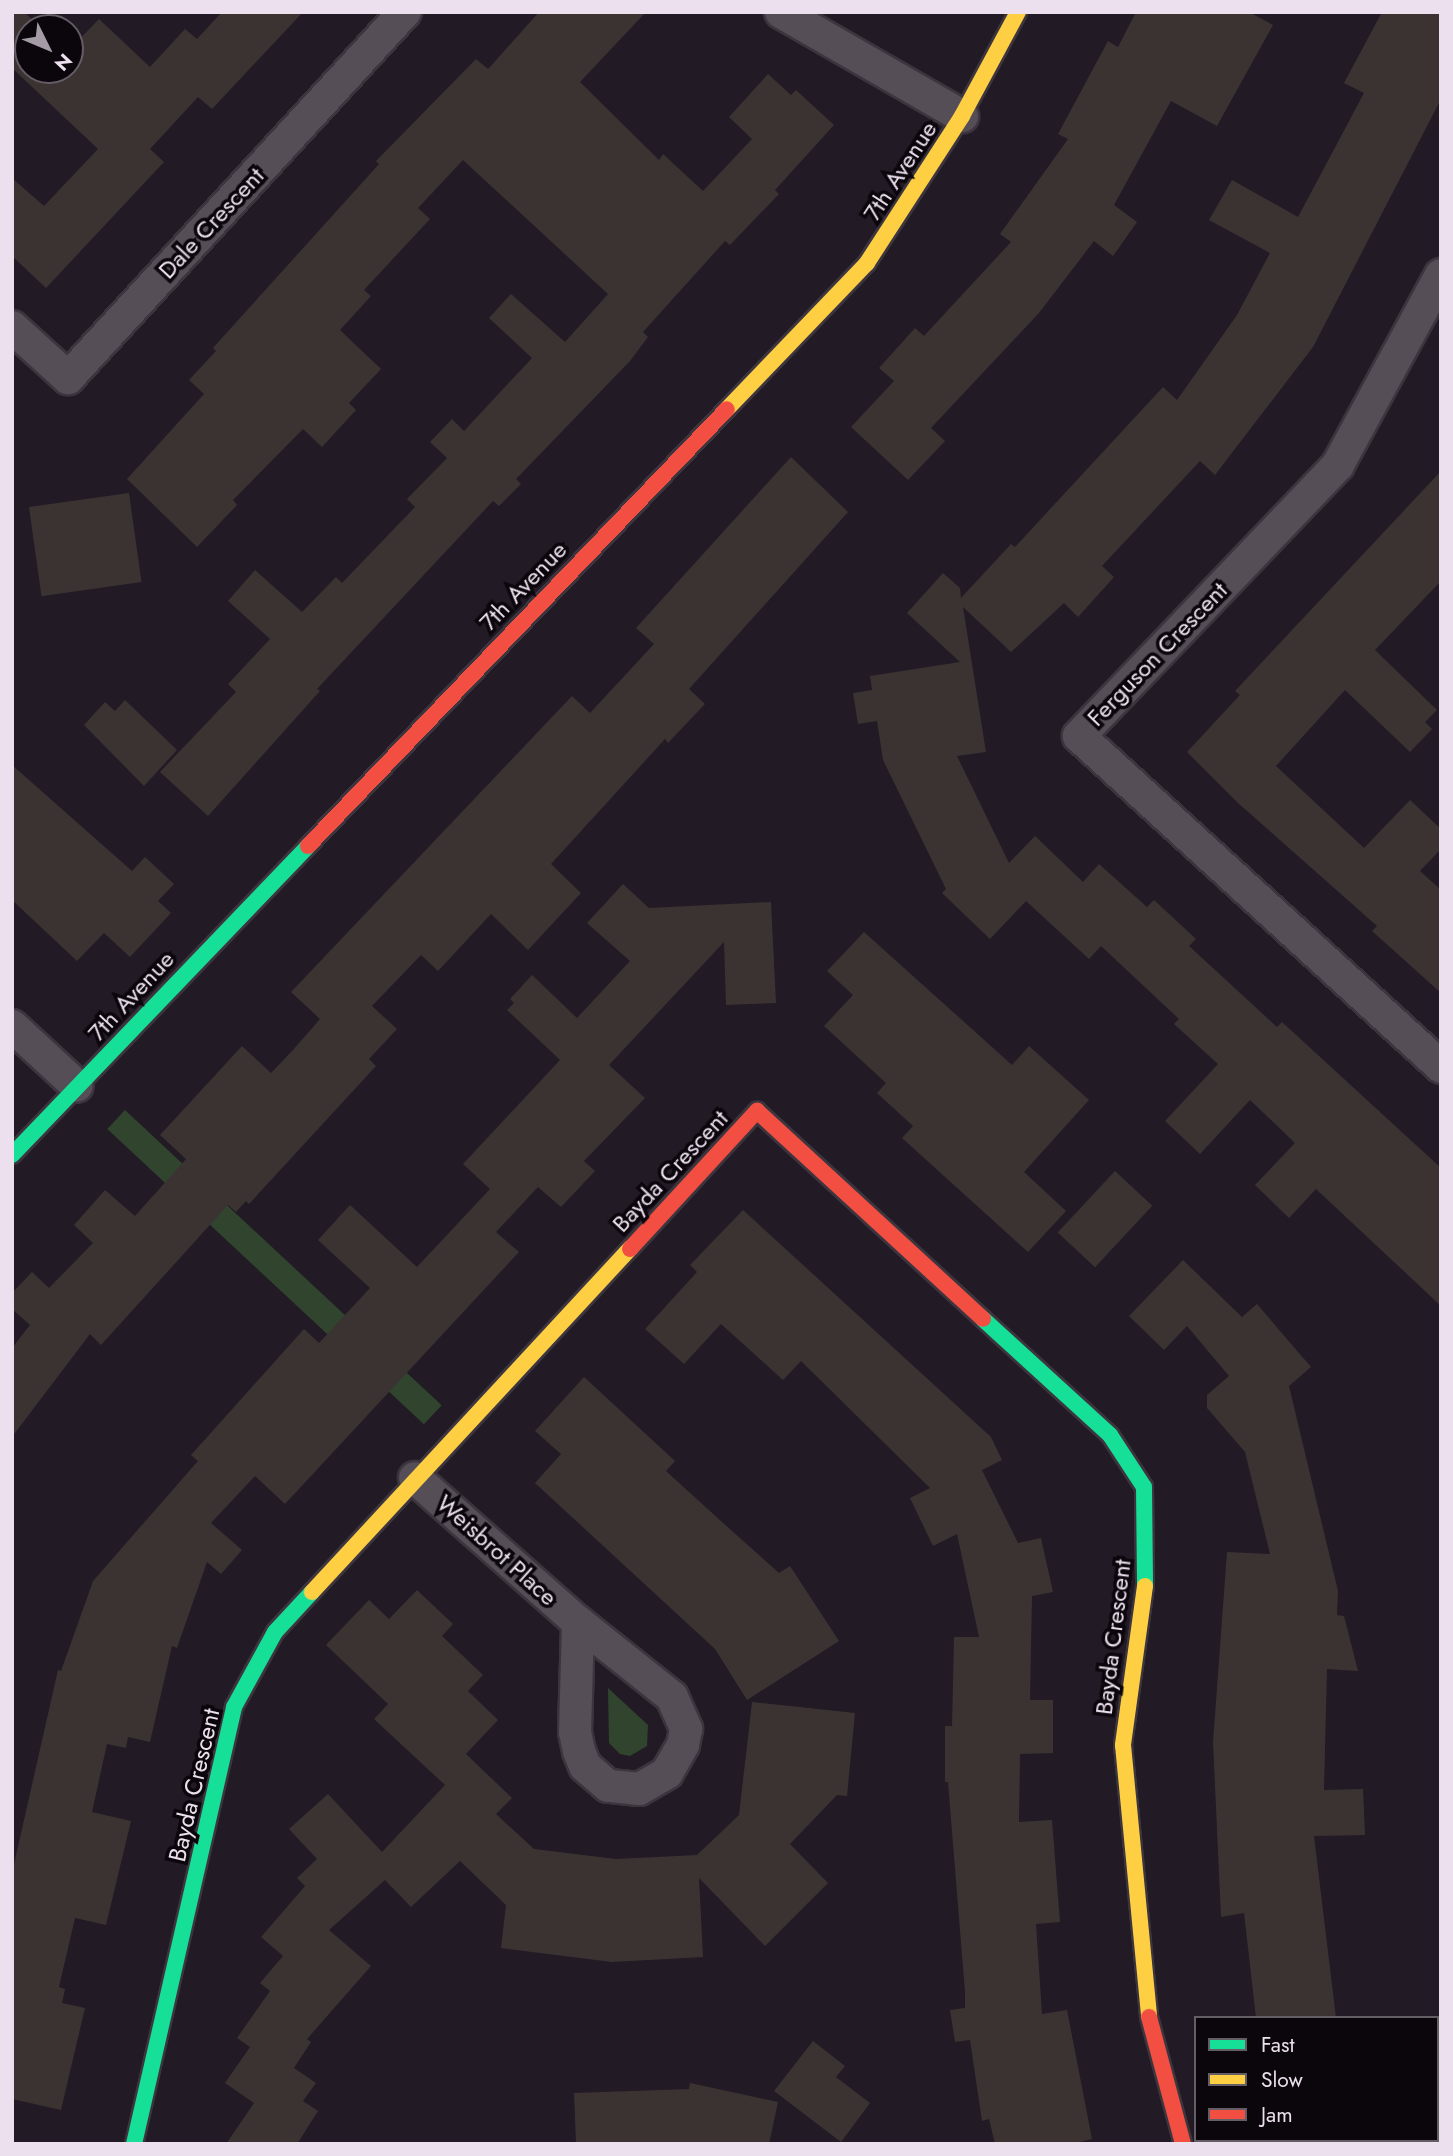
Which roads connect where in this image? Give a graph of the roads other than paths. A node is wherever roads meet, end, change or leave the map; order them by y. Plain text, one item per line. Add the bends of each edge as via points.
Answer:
1 (405, 12) edge
2 (781, 12) edge
3 (1018, 12) edge
4 (962, 117) junction
5 (1441, 275) edge
6 (12, 327) edge
7 (12, 1026) edge
8 (1441, 1067) edge
9 (77, 1086) junction
10 (12, 1155) edge
11 (415, 1478) junction
12 (578, 1622) junction
13 (134, 2144) edge
14 (1183, 2144) edge

1 - 6 street, Dale Crescent via 68,378
2 - 4 street
3 - 4 street, 7th Avenue
4 - 9 street, 7th Avenue via 867,263
5 - 8 street, Ferguson Crescent via 1338,465 1079,736
7 - 9 street
9 - 10 street, 7th Avenue
11 - 12 street, Weisbrot Place
11 - 13 street, Bayda Crescent via 275,1632 234,1707
11 - 14 street, Bayda Crescent via 757,1111 1110,1435 1144,1487 1146,1575 1123,1745 1150,2028
12 - 12 street, Weisbrot Place via 575,1732 579,1751 585,1766 608,1786 639,1789 667,1773 677,1759 686,1730 681,1712 658,1684

